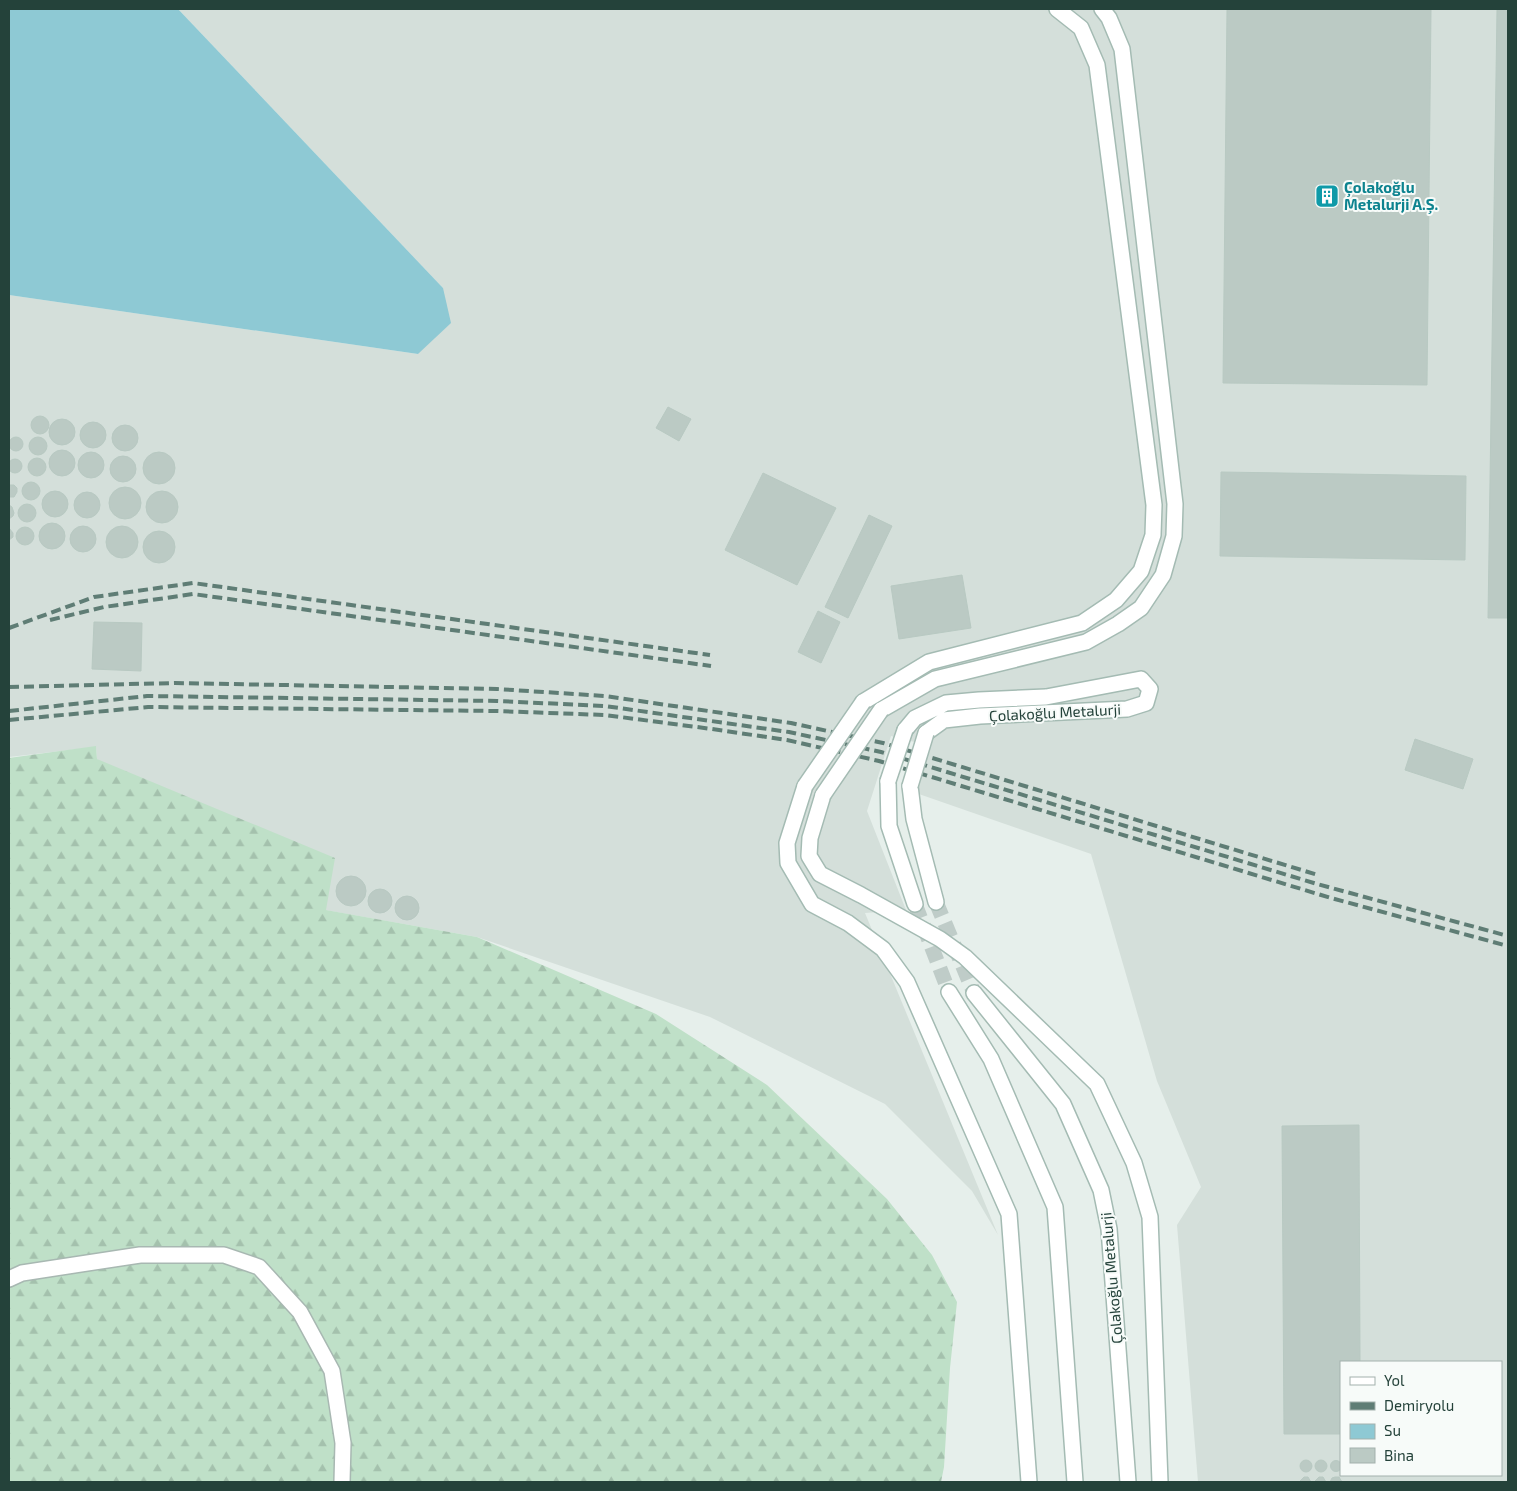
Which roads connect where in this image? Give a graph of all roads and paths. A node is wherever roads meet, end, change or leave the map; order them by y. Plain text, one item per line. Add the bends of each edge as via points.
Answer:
1 (1057, 9) edge
2 (1102, 9) edge
3 (936, 902) tunnel mouth
4 (915, 904) tunnel mouth
5 (949, 992) tunnel mouth
6 (974, 993) tunnel mouth
7 (9, 1279) edge
8 (342, 1482) edge
9 (1029, 1482) edge
10 (1075, 1482) edge
11 (1128, 1482) edge
12 (1160, 1482) edge

1 - 9 main road, bridge via 1081,28 1096,64 1154,505 1152,535 1141,570 1116,600 1082,623 929,662 863,702 804,786 788,843 788,863 812,904 848,923 882,949 907,982 1009,1214
2 - 12 main road, bridge via 1122,49 1175,504 1174,536 1163,575 1141,608 1086,642 935,679 881,710 823,795 810,838 809,856 820,874 940,939 964,957 1097,1084 1134,1163 1150,1216
3 - 4 main road, Çolakoğlu Metalurji, bridge via 914,819 910,786 926,733 944,720 1127,709 1146,703 1150,689 1142,679 1046,697 946,703 915,718 905,730 888,781 890,826
5 - 10 main road via 991,1059 1055,1207
6 - 11 main road, Çolakoğlu Metalurji via 1063,1104 1102,1190 1109,1229
7 - 8 main road via 22,1273 140,1255 224,1255 259,1267 300,1312 332,1371 343,1443

